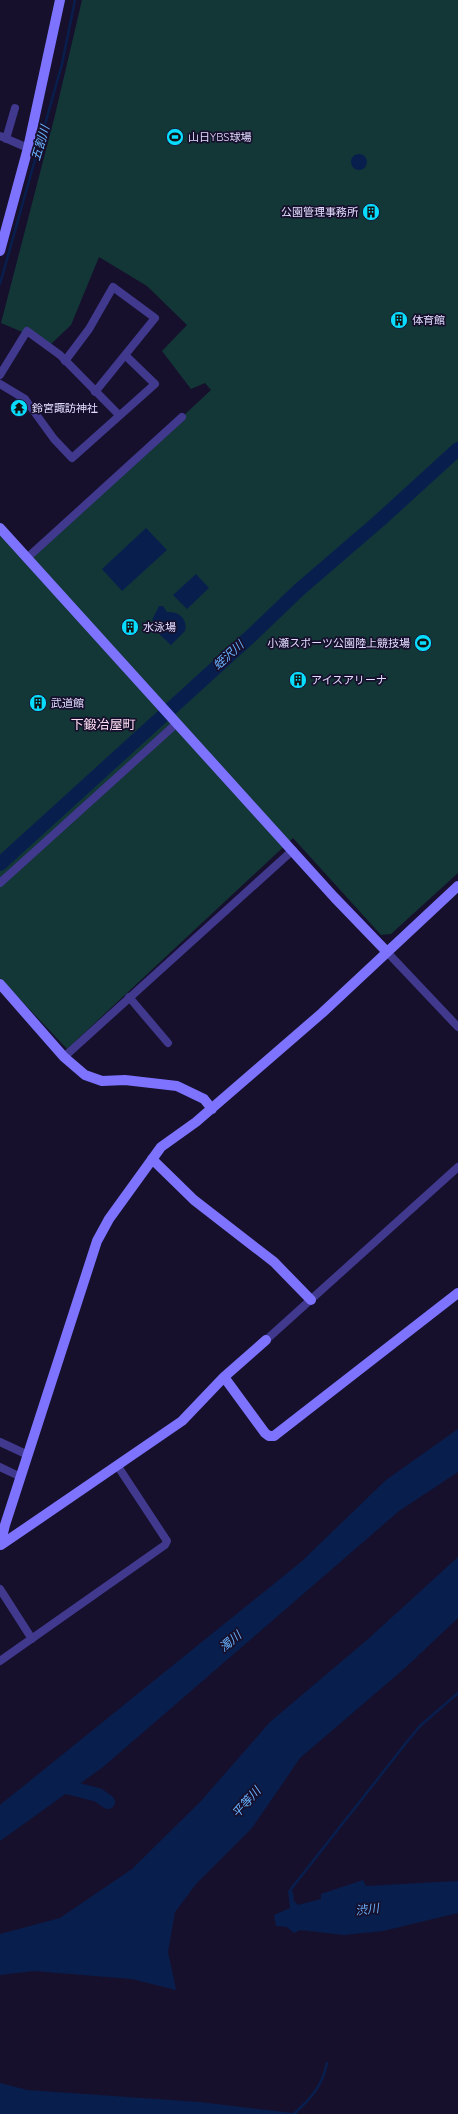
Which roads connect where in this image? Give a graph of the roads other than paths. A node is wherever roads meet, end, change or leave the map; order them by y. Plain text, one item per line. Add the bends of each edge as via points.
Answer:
1 (60, 0) edge
2 (15, 108) dead end
3 (3, 138) edge
4 (28, 148) junction
5 (0, 251) edge
6 (125, 355) junction
7 (65, 361) junction
8 (0, 375) edge
9 (0, 384) edge
10 (95, 392) junction
11 (119, 415) junction
12 (182, 417) dead end
13 (0, 528) edge
14 (27, 558) junction
15 (175, 721) junction
16 (293, 850) junction
17 (0, 883) edge
18 (458, 886) edge
19 (386, 952) junction
20 (0, 984) edge
21 (129, 997) junction
22 (458, 1027) edge
23 (168, 1043) dead end
24 (64, 1057) junction
25 (212, 1109) junction
26 (152, 1159) junction
27 (458, 1167) edge
28 (458, 1293) edge
29 (311, 1300) junction
30 (266, 1340) joint
31 (224, 1377) junction
32 (0, 1442) edge
33 (28, 1455) junction
34 (117, 1465) junction
35 (0, 1467) edge
36 (21, 1477) junction
37 (0, 1545) edge
38 (0, 1589) edge
39 (32, 1639) junction
40 (0, 1661) edge

1 - 4 street
2 - 3 street
3 - 4 street
4 - 5 street
6 - 7 street via 155,318 113,287 89,329
6 - 10 street
6 - 11 street via 155,384
7 - 8 street via 27,331
7 - 10 street
9 - 11 street via 25,399 54,439 72,458
10 - 11 street
12 - 14 street
13 - 14 street
14 - 15 street
15 - 16 street
15 - 17 street
16 - 19 street
16 - 21 street
18 - 19 street
19 - 22 street
19 - 25 street via 322,1013
20 - 24 street
21 - 23 street
21 - 24 street
24 - 25 street via 92,1079 177,1086 200,1096
25 - 26 street via 168,1141
26 - 29 street via 194,1200 274,1262
26 - 33 street via 109,1219 97,1241
27 - 29 street
28 - 31 street via 274,1436 265,1433
29 - 30 street
30 - 31 street
31 - 34 street via 182,1420
32 - 33 street
33 - 36 street
34 - 37 street
34 - 39 street via 167,1541 165,1545
35 - 36 street
36 - 37 street
38 - 39 street
39 - 40 street

